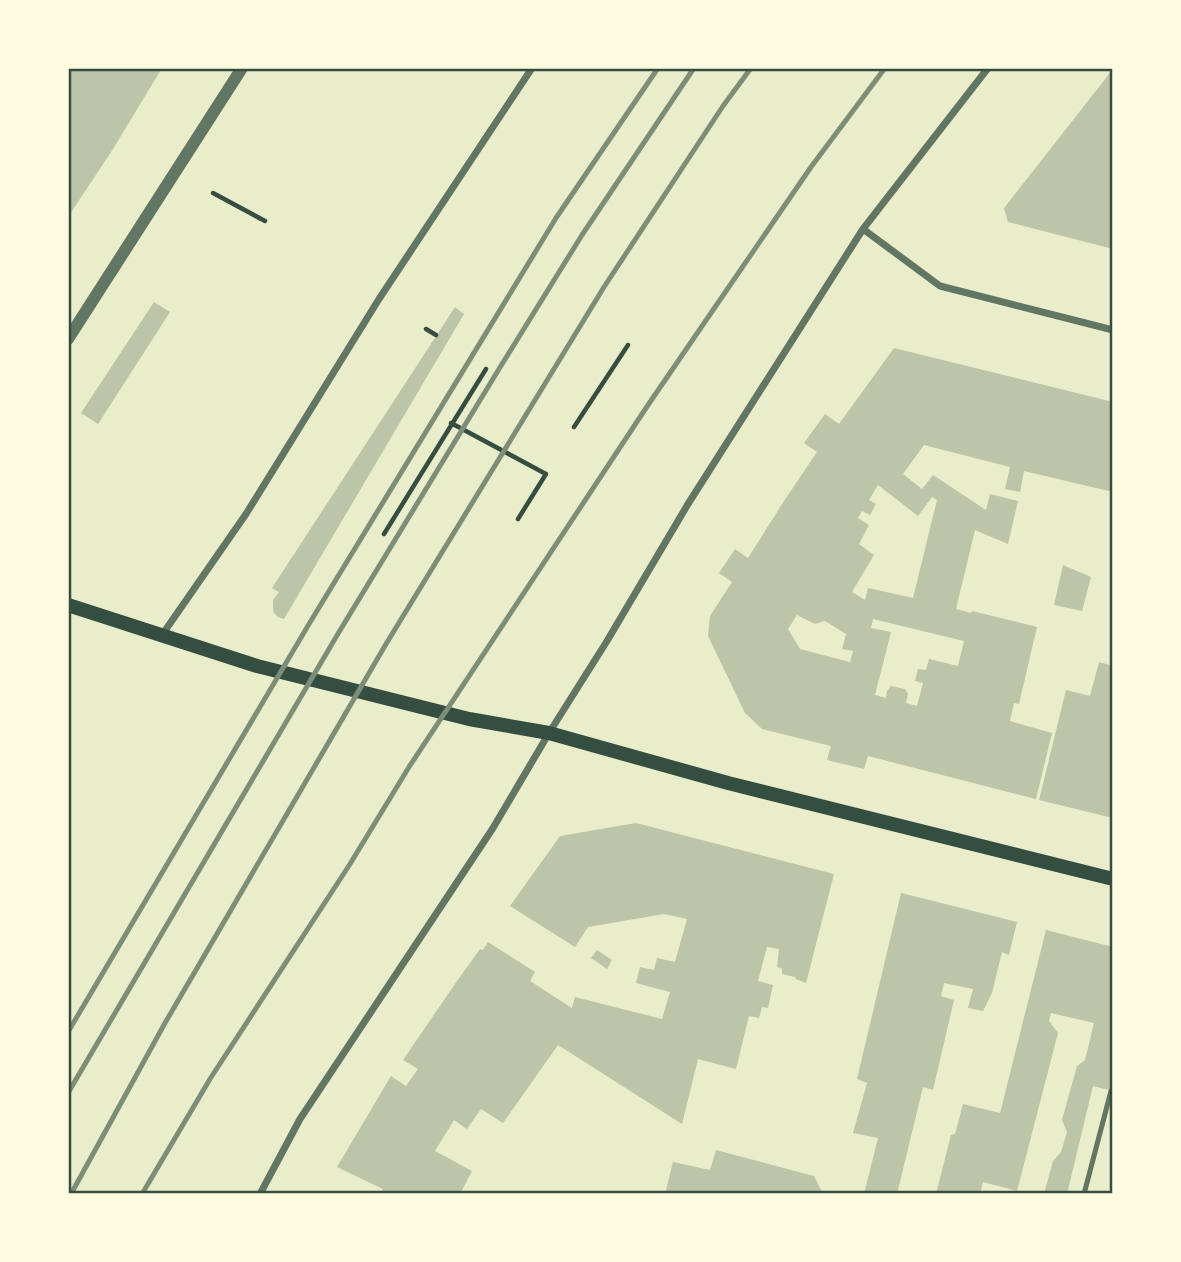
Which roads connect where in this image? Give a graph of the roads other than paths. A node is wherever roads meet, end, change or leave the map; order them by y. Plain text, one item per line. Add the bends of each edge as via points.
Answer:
1 (242, 68) edge
2 (532, 68) edge
3 (988, 68) edge
4 (863, 229) junction
5 (1113, 330) edge
6 (68, 339) edge
7 (69, 606) edge
8 (161, 635) junction
9 (549, 733) junction
10 (1113, 879) edge
11 (1111, 1091) edge
12 (260, 1194) edge
13 (1084, 1194) edge

1 - 6 street
2 - 8 street via 379,299 246,514
3 - 4 street
4 - 5 street via 940,286
4 - 9 street
7 - 8 main road
8 - 9 main road via 250,664 384,698
9 - 10 main road via 728,783
9 - 12 street via 493,828 300,1119
11 - 13 lane

